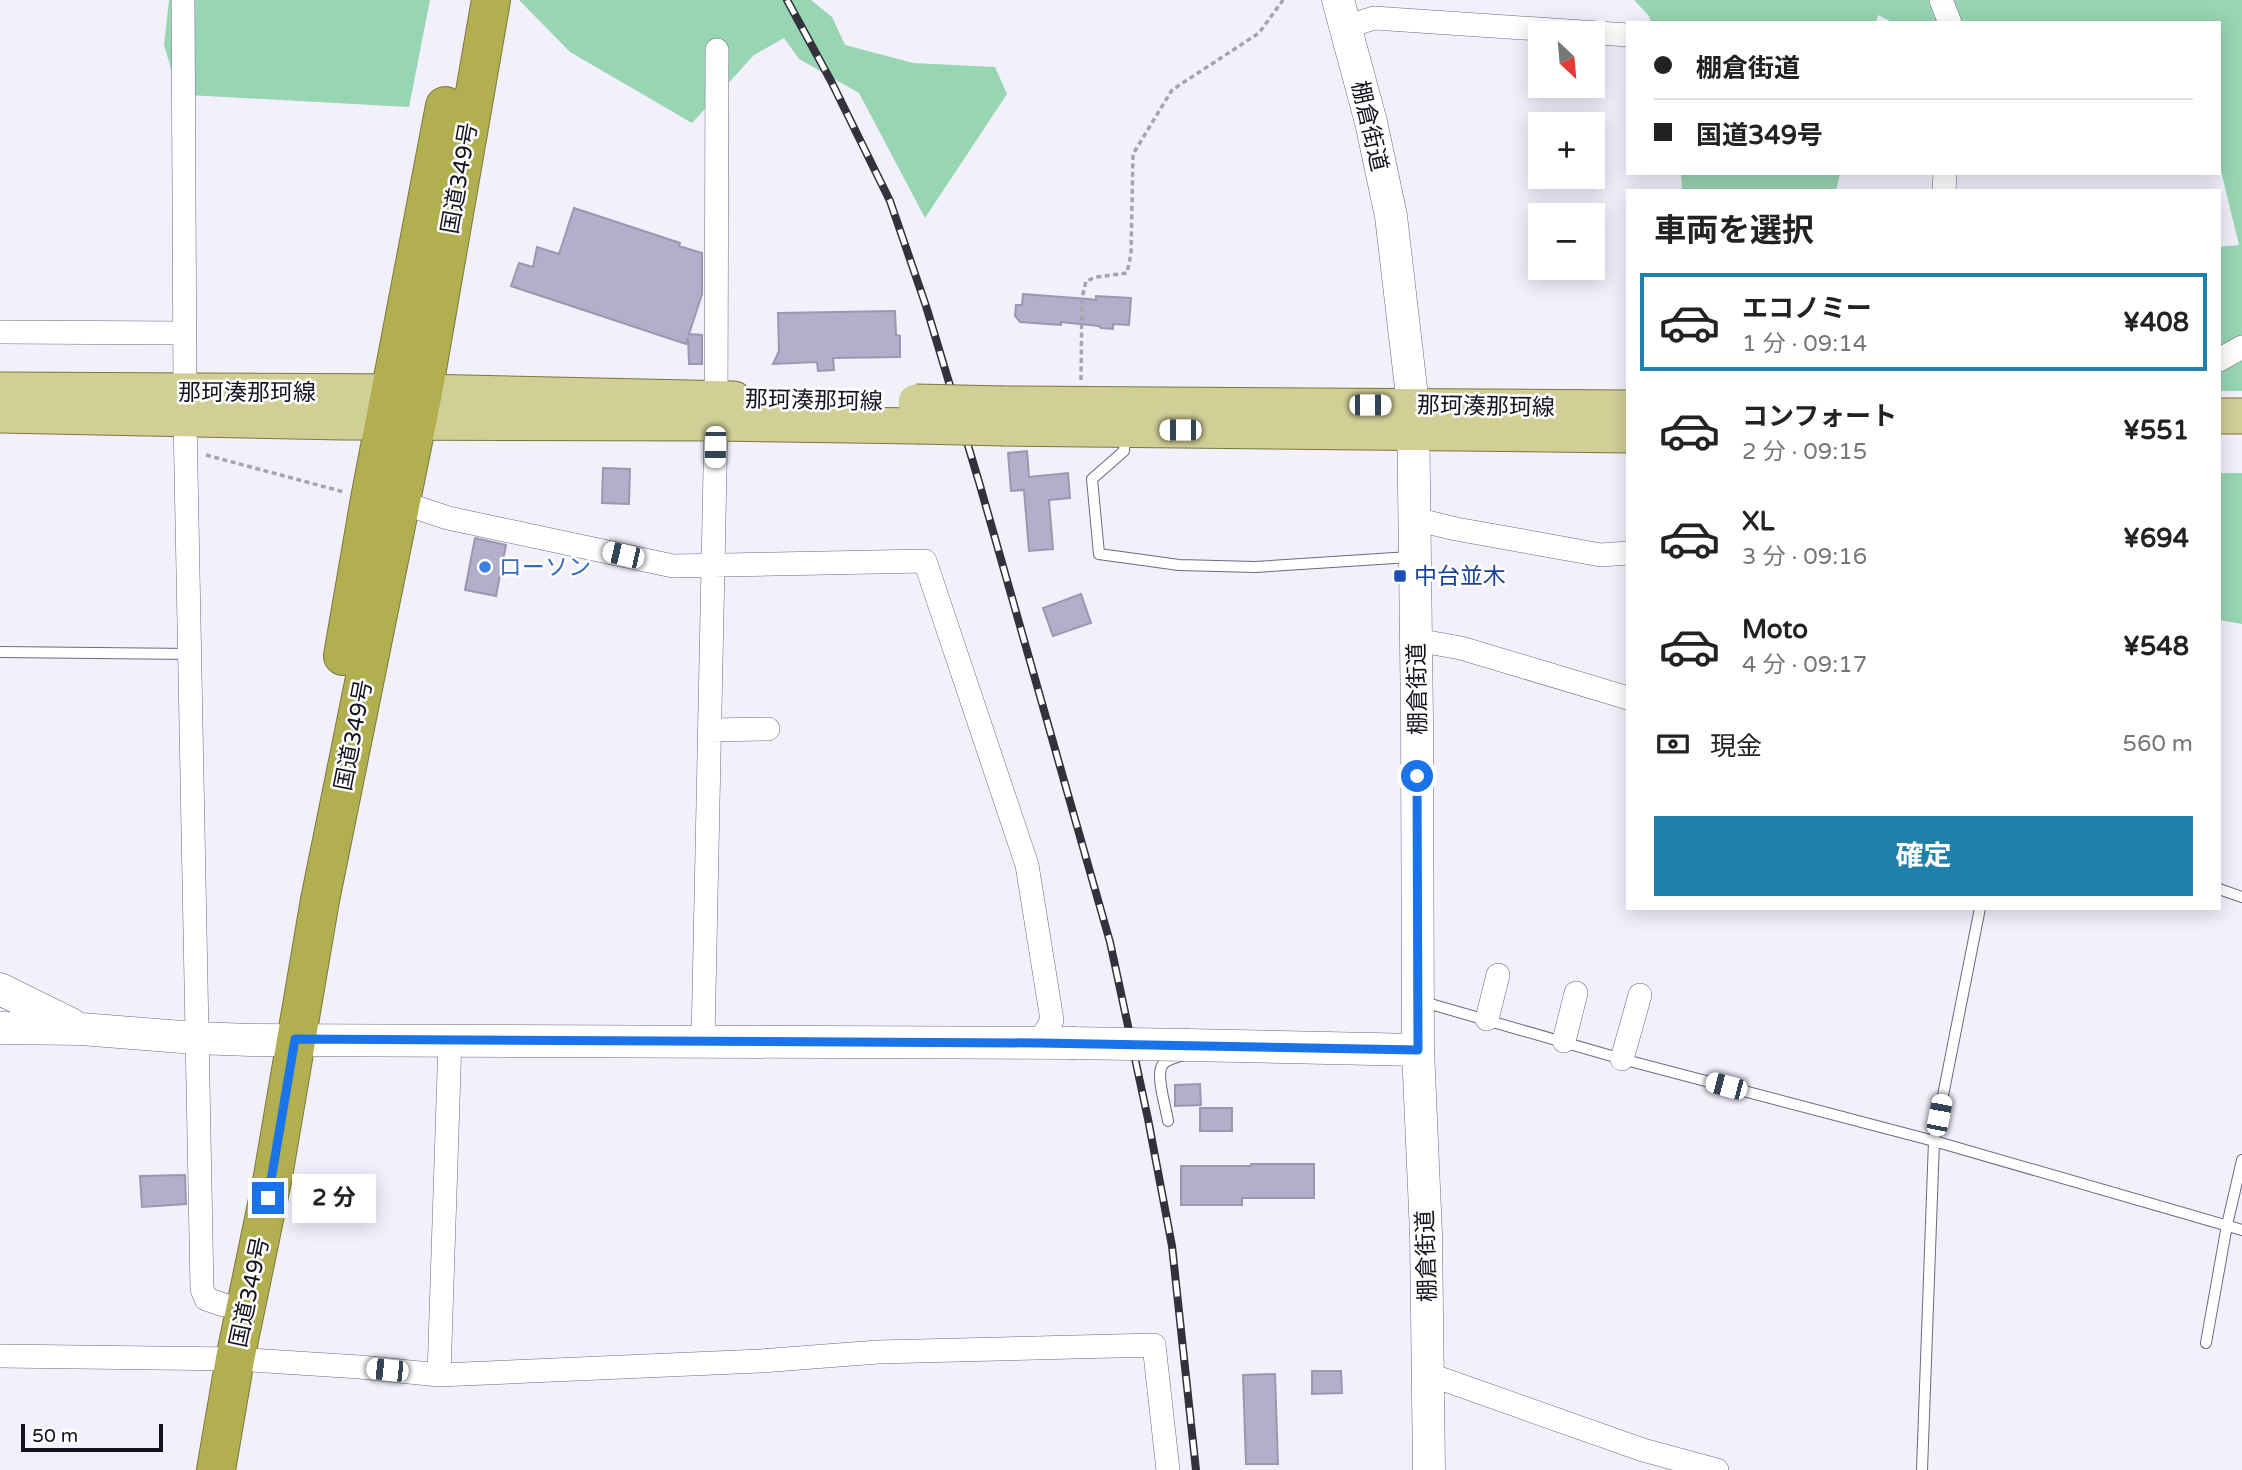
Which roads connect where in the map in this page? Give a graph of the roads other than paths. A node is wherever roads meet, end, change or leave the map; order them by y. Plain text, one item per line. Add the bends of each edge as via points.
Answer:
1 (183, 0) edge
2 (467, 0) edge
3 (491, 0) edge
4 (1941, 0) edge
5 (1342, 14) edge
6 (1949, 21) edge
7 (1626, 35) edge
8 (717, 50) dead end
9 (0, 332) edge
10 (183, 333) junction
11 (2242, 346) edge
12 (2221, 359) edge
13 (0, 390) edge
14 (404, 407) junction
15 (1626, 408) edge
16 (715, 411) junction
17 (0, 415) edge
18 (1004, 416) junction
19 (2221, 416) edge
20 (2242, 416) edge
21 (1413, 419) junction
22 (185, 420) junction
23 (1125, 429) junction
24 (1626, 435) edge
25 (2221, 440) edge
26 (2242, 440) edge
27 (385, 500) junction
28 (1415, 519) junction
29 (1626, 553) edge
30 (1415, 556) junction
31 (713, 566) junction
32 (1416, 640) junction
33 (0, 652) edge
34 (191, 654) junction
35 (1626, 697) edge
36 (768, 729) dead end
37 (710, 730) junction
38 (2221, 890) edge
39 (2242, 897) edge
40 (1980, 910) edge
41 (1498, 975) dead end
42 (0, 989) edge
43 (1576, 993) dead end
44 (1640, 995) dead end
45 (1418, 1000) junction
46 (1487, 1019) junction
47 (0, 1028) edge
48 (81, 1029) junction
49 (195, 1038) junction
50 (284, 1039) junction
51 (450, 1040) junction
52 (704, 1041) junction
53 (1564, 1041) junction
54 (1040, 1043) junction
55 (1197, 1045) junction
56 (1418, 1050) junction
57 (1622, 1059) junction
58 (1168, 1121) dead end
59 (1934, 1141) junction
60 (2242, 1160) edge
61 (2227, 1225) junction
62 (2242, 1230) edge
63 (224, 1305) junction
64 (2206, 1343) dead end
65 (0, 1356) edge
66 (225, 1359) junction
67 (1428, 1374) junction
68 (439, 1375) junction
69 (1642, 1460) edge
70 (192, 1470) edge
71 (216, 1470) edge
72 (1168, 1470) edge
73 (1429, 1470) edge
74 (1717, 1470) edge
75 (1922, 1470) edge

1 - 10 street
2 - 14 highway, 国道349号 via 430,181
3 - 14 highway, 国道349号
4 - 6 street
5 - 7 street
5 - 21 street, 棚倉街道 via 1391,216
8 - 16 street
9 - 10 street
10 - 22 street
11 - 12 street
13 - 22 main road, 那珂湊那珂線
14 - 16 main road, 那珂湊那珂線
14 - 22 main road, 那珂湊那珂線
14 - 27 highway, 国道349号
15 - 21 main road, 那珂湊那珂線
16 - 18 main road, 那珂湊那珂線, bridge
16 - 31 street
17 - 22 main road, 那珂湊那珂線
18 - 21 main road, 那珂湊那珂線
18 - 23 main road, 那珂湊那珂線
19 - 20 main road
21 - 23 main road, 那珂湊那珂線
21 - 24 main road, 那珂湊那珂線
21 - 28 street, 棚倉街道
22 - 34 street
23 - 30 lane via 1124,451 1092,479 1099,554 1179,565 1255,567
25 - 26 main road
27 - 31 street via 673,566
27 - 50 highway, 国道349号
28 - 29 street via 1601,555
28 - 30 street, 棚倉街道
30 - 32 street, 棚倉街道
31 - 37 street
31 - 54 street via 925,561 1027,864 1052,1020
32 - 35 street via 1461,648
32 - 45 street, 棚倉街道
33 - 34 lane
34 - 49 street
36 - 37 street
37 - 52 street
38 - 39 lane
40 - 59 lane
41 - 46 street
42 - 48 street
43 - 53 street
44 - 57 street
45 - 46 lane
45 - 56 street, 棚倉街道
46 - 53 lane
47 - 48 street
48 - 49 street
49 - 50 street
49 - 63 street via 202,1289 206,1299
50 - 51 street
50 - 63 highway, 国道349号
50 - 66 highway, 国道349号 via 273,1176
51 - 52 street
51 - 68 street
52 - 54 street
53 - 57 lane
54 - 55 street, bridge
55 - 56 street
55 - 58 lane via 1161,1068
56 - 67 street, 棚倉街道
57 - 59 lane
59 - 61 lane
59 - 75 lane
60 - 61 lane
61 - 62 lane
61 - 64 lane
63 - 66 highway, 国道349号
65 - 66 street
66 - 68 street
66 - 70 highway, 国道349号
66 - 71 highway, 国道349号
67 - 69 street
67 - 73 street, 棚倉街道
68 - 72 street via 760,1362 878,1352 1154,1345
69 - 74 street

